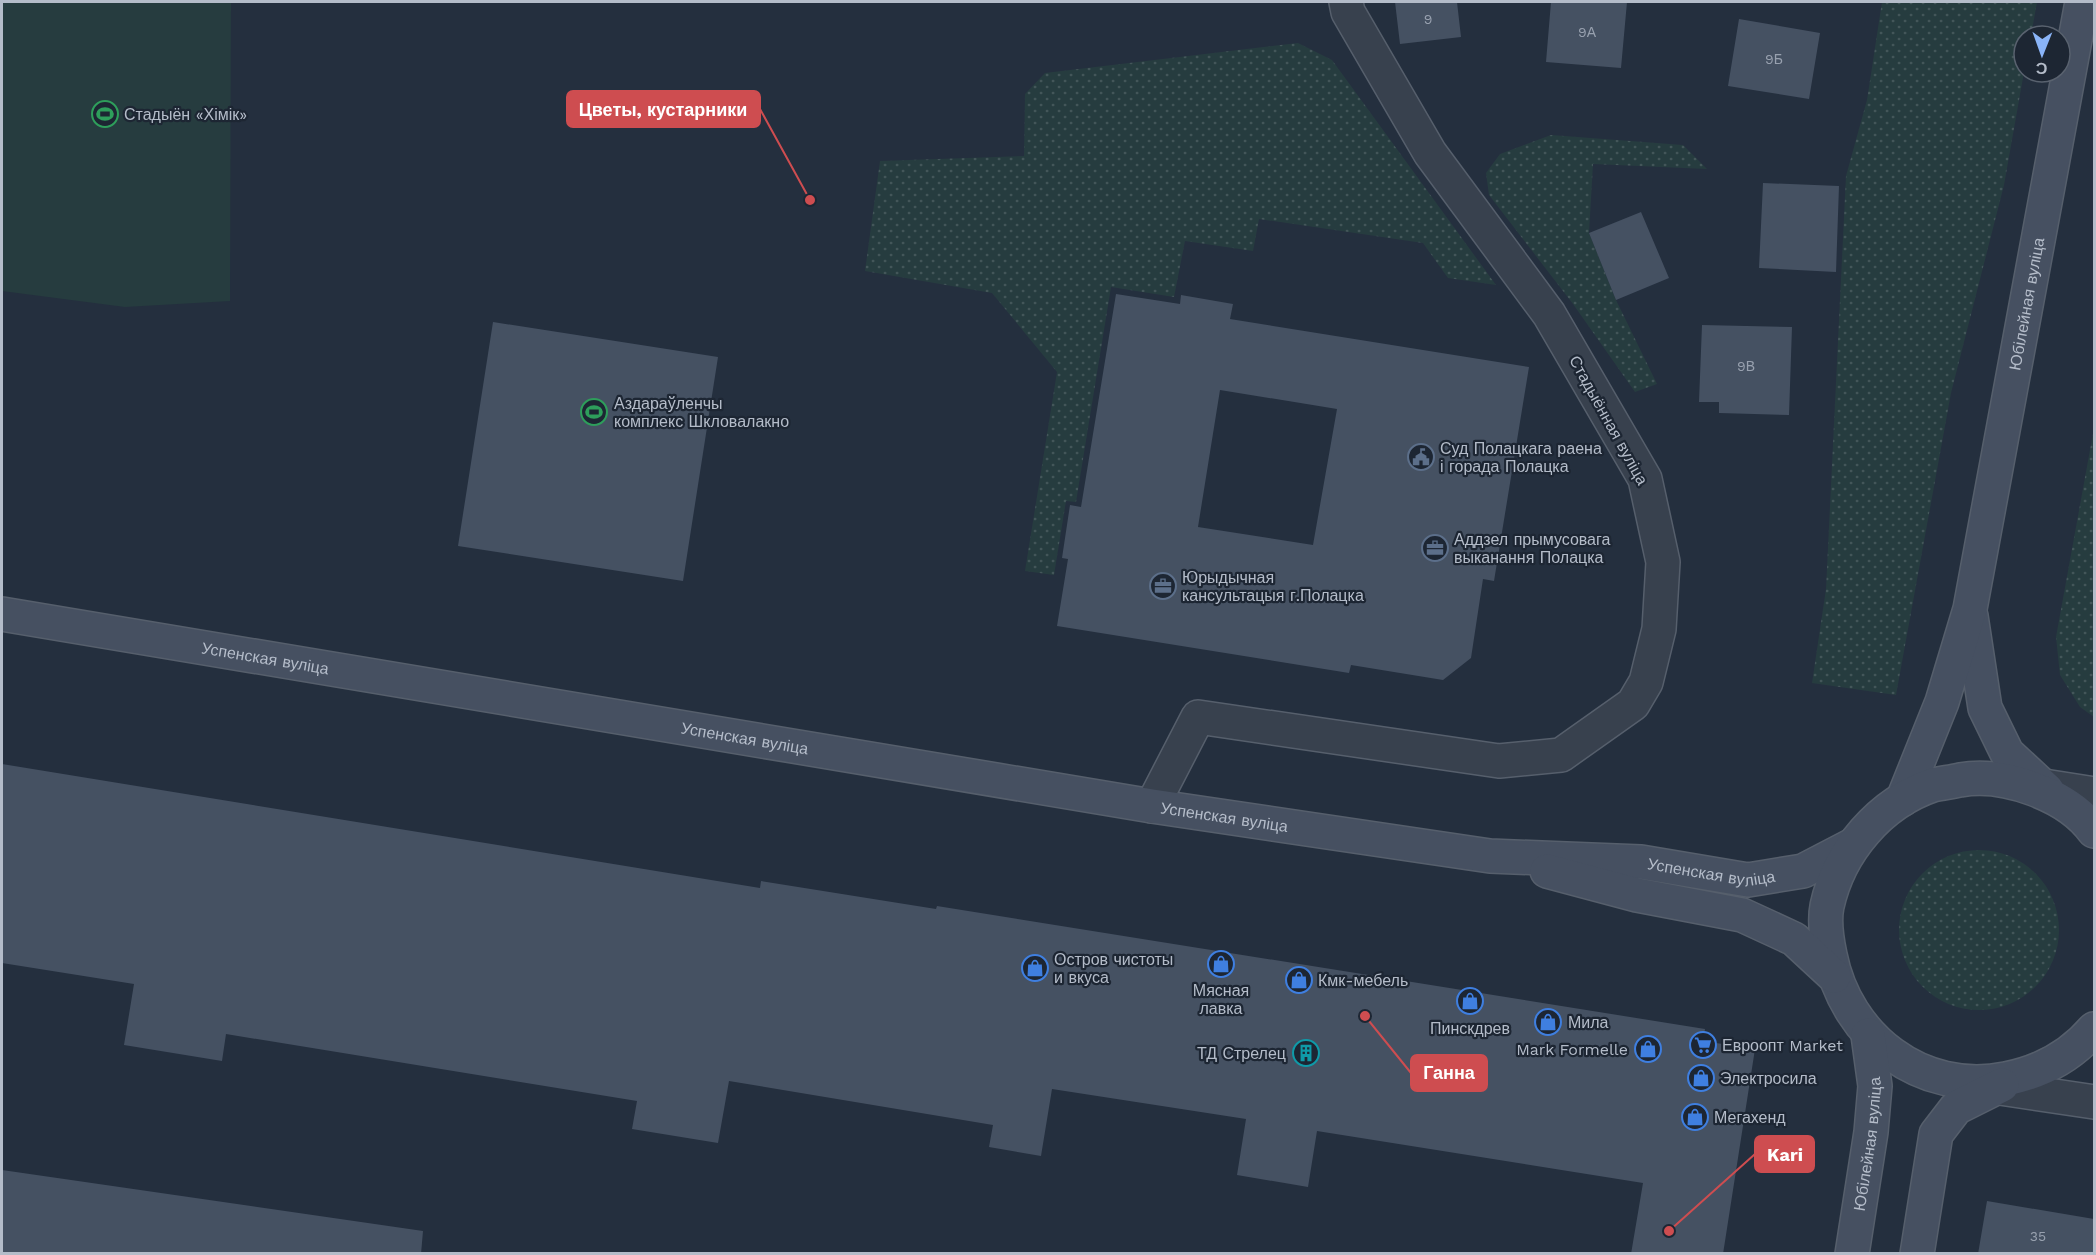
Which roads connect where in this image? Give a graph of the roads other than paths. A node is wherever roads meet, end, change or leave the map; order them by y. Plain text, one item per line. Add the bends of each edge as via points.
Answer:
1 (1346, 2) edge
2 (2082, 2) edge
3 (1970, 609) junction
4 (2, 614) edge
5 (2066, 795) edge
6 (1903, 799) junction
7 (1152, 806) junction
8 (2094, 831) edge
9 (1853, 845) junction
10 (1490, 856) junction
11 (1834, 976) junction
12 (2094, 1029) edge
13 (1868, 1035) junction
14 (2011, 1082) junction
15 (2094, 1102) edge
16 (1852, 1254) edge
17 (1917, 1254) edge

1 - 7 street, Стадыённая вуліца via 1348,12 1430,153 1549,314 1645,479 1663,562 1659,629 1646,682 1633,704 1561,755 1499,761 1198,717
2 - 3 main road, Юбілейная вуліца
3 - 5 main road, Юбілейная вуліца via 1985,708 2007,753
3 - 6 main road, Юбілейная вуліца via 1942,702
4 - 7 main road, Успенская вуліца
5 - 6 main road via 2002,780 1967,779 1934,785
5 - 8 main road
6 - 9 main road via 1875,819
7 - 10 main road, Успенская вуліца
9 - 10 main road, Успенская вуліца via 1803,871 1748,880 1641,862
9 - 11 main road via 1826,907 1827,942
10 - 11 main road, Успенская вуліца via 1637,895 1742,915 1794,939
11 - 13 main road via 1848,1007
12 - 14 main road via 2056,1062
13 - 14 main road via 1894,1056 1924,1072 1957,1081
13 - 16 main road, Юбілейная вуліца via 1875,1086
14 - 15 street
14 - 17 main road via 1956,1108 1936,1134

